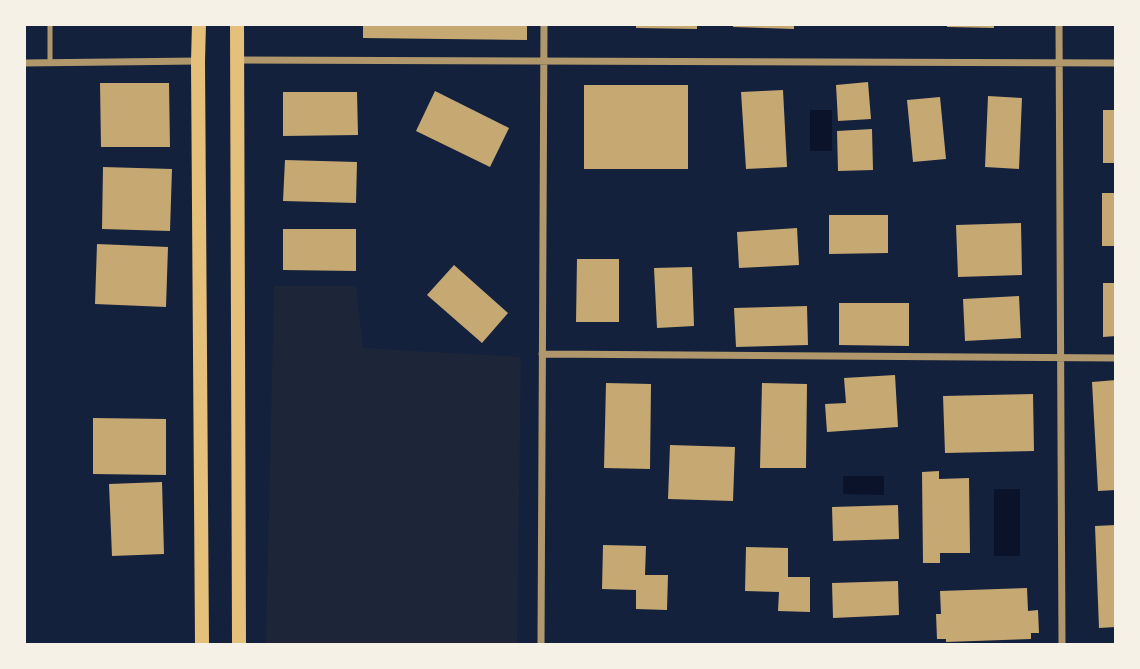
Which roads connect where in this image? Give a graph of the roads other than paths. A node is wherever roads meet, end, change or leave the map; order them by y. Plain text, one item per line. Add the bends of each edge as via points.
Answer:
1 (50, 24) edge
2 (199, 24) edge
3 (237, 24) edge
4 (544, 24) edge
5 (1059, 24) edge
6 (238, 60) junction
7 (198, 61) junction
8 (544, 61) junction
9 (50, 62) junction
10 (24, 63) edge
11 (1059, 63) junction
12 (1115, 63) edge
13 (542, 354) junction
14 (1061, 358) junction
15 (1115, 358) edge
16 (202, 645) edge
17 (239, 645) edge
18 (541, 645) edge
19 (1062, 645) edge

1 - 9 lane
2 - 7 main road
3 - 6 main road
4 - 8 street
5 - 11 street
6 - 8 street
6 - 17 main road
7 - 9 street
7 - 16 main road
8 - 11 street
8 - 13 street
9 - 10 street
11 - 12 street
11 - 14 street
13 - 14 street
13 - 18 street
14 - 15 street
14 - 19 street

